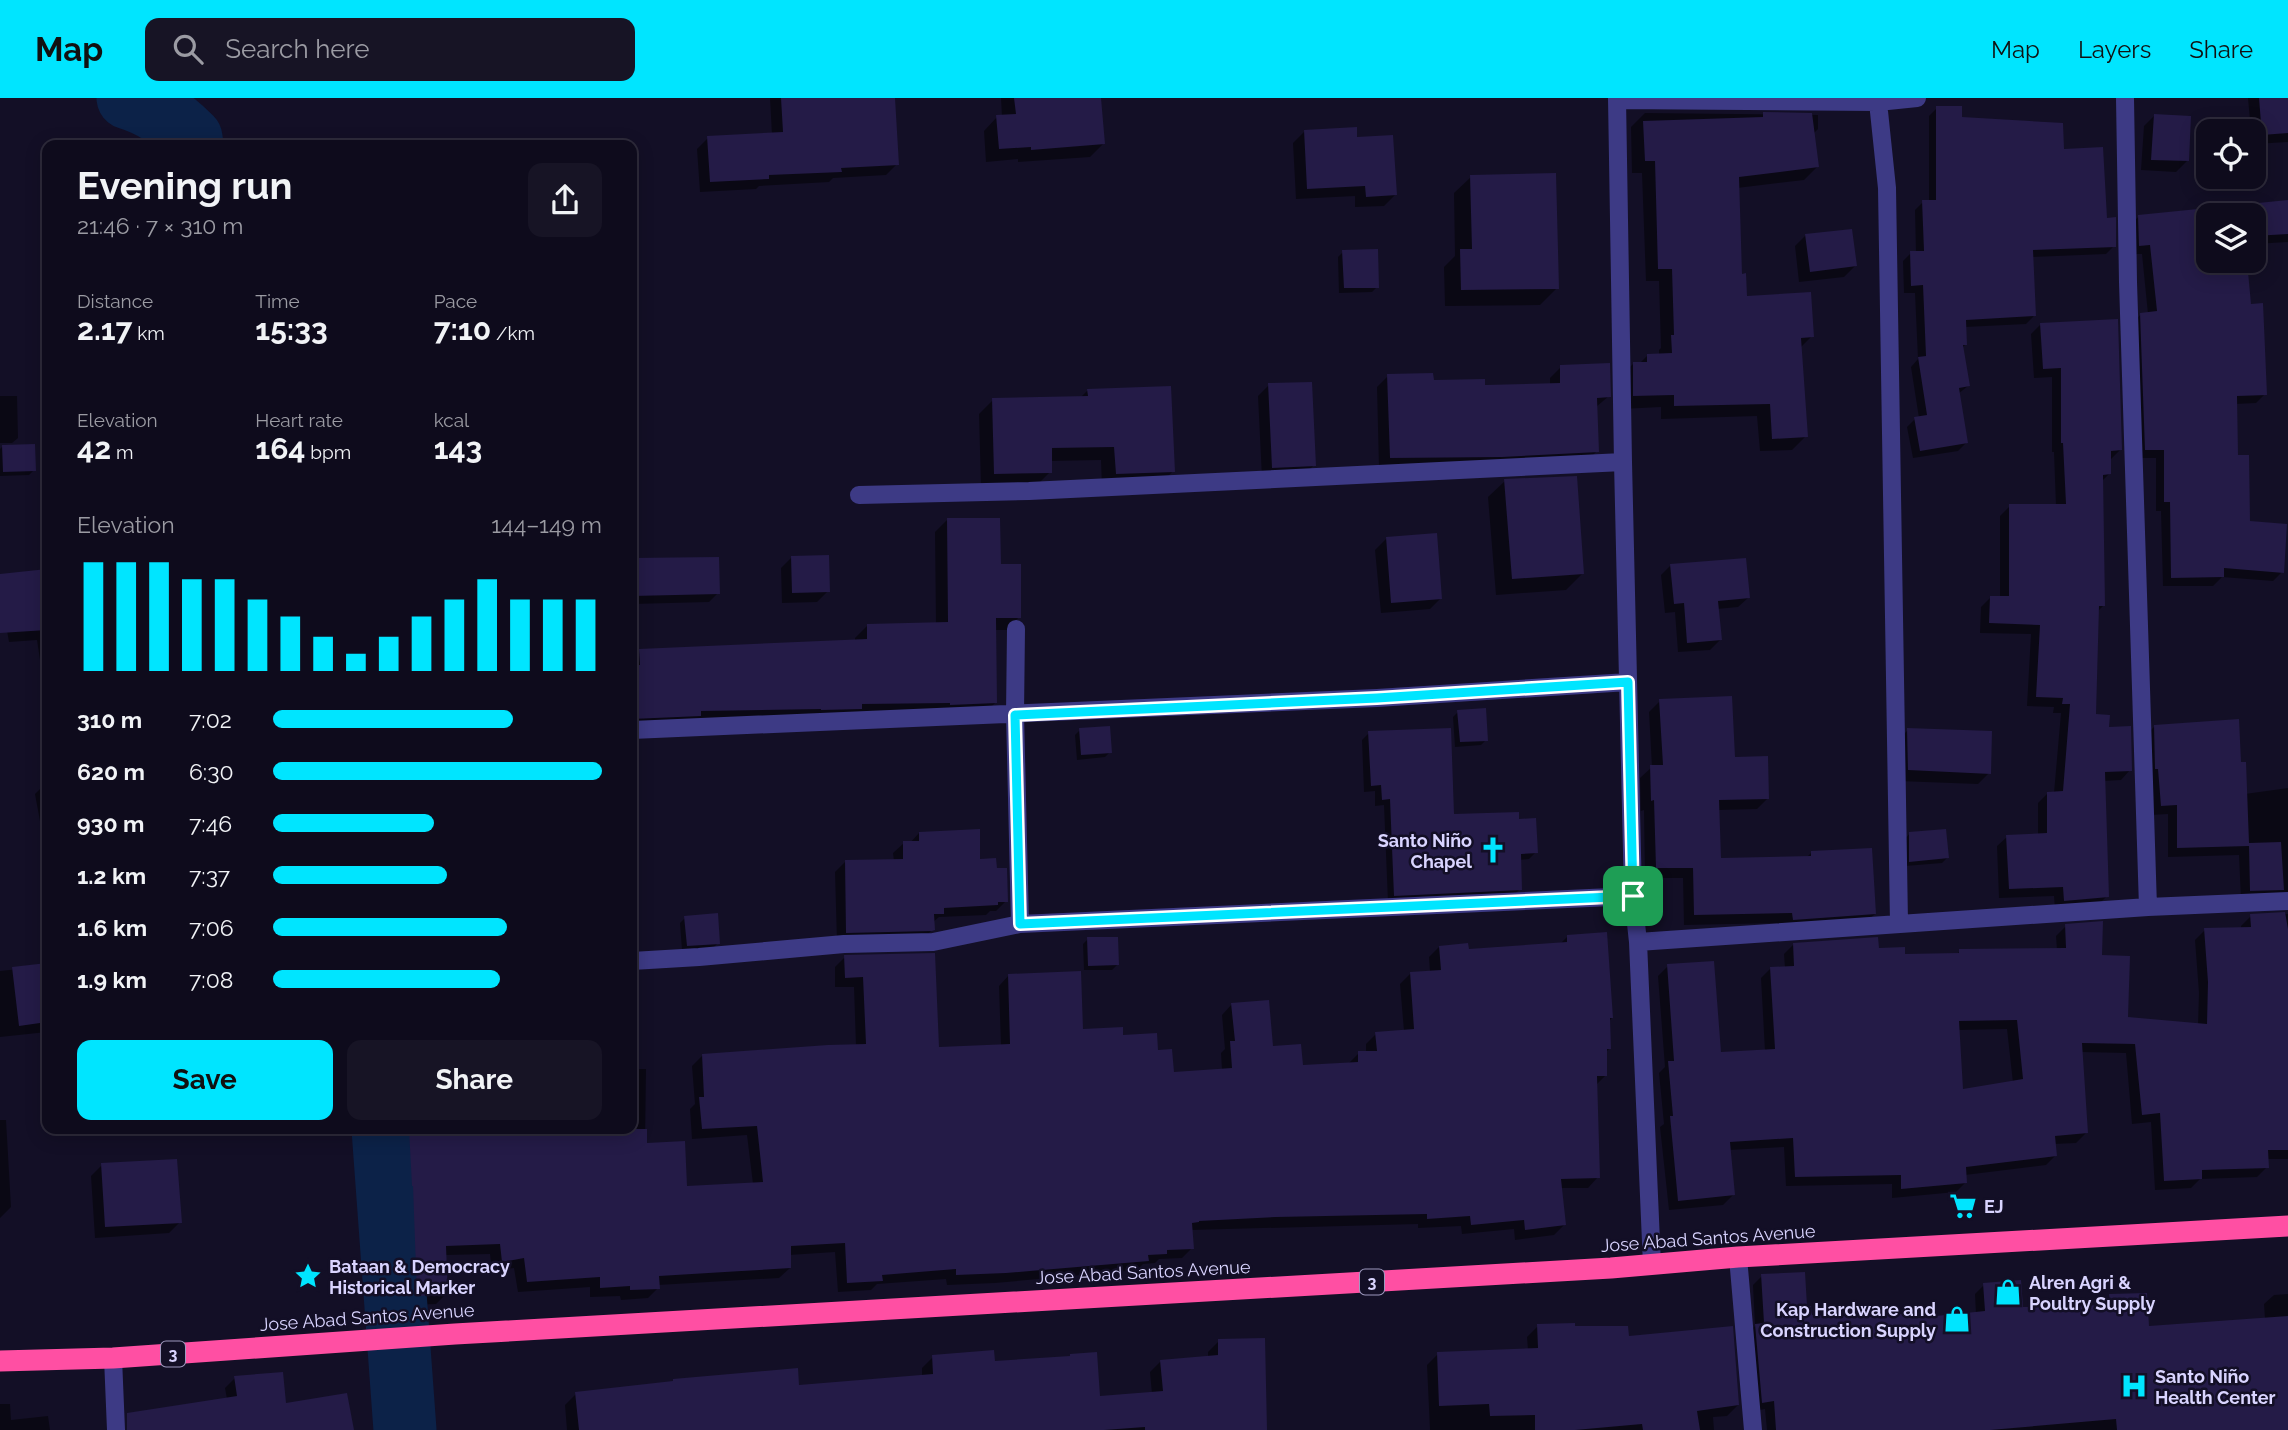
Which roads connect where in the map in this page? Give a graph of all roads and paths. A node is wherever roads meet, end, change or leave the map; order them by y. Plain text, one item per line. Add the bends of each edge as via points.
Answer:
1 (1917, 98) edge
2 (2125, 98) edge
3 (1617, 99) edge
4 (1878, 102) junction
5 (1623, 462) junction
6 (859, 495) dead end
7 (1016, 629) dead end
8 (1628, 682) junction
9 (1015, 715) junction
10 (637, 730) edge
11 (1633, 896) junction
12 (2288, 901) edge
13 (2148, 907) junction
14 (1899, 923) junction
15 (1020, 924) junction
16 (1638, 942) junction
17 (637, 961) edge
18 (2288, 1226) edge
19 (1738, 1258) junction
20 (1652, 1265) junction
21 (113, 1358) junction
22 (0, 1361) edge
23 (116, 1430) edge
24 (1753, 1430) edge

1 - 4 street
2 - 13 street
3 - 4 street
3 - 5 street
4 - 14 street via 1887,188
5 - 6 street
5 - 8 street
7 - 9 street
8 - 9 street
8 - 11 street
9 - 10 street
9 - 15 street
11 - 15 street
11 - 16 street
12 - 13 street
13 - 14 street
14 - 16 street
15 - 17 street via 933,942 844,944
16 - 20 street
18 - 19 highway, Jose Abad Santos Avenue / 3
19 - 20 highway, Jose Abad Santos Avenue / 3
19 - 24 street
20 - 21 highway, Jose Abad Santos Avenue / 3
21 - 22 highway, Jose Abad Santos Avenue / 3
21 - 23 street

